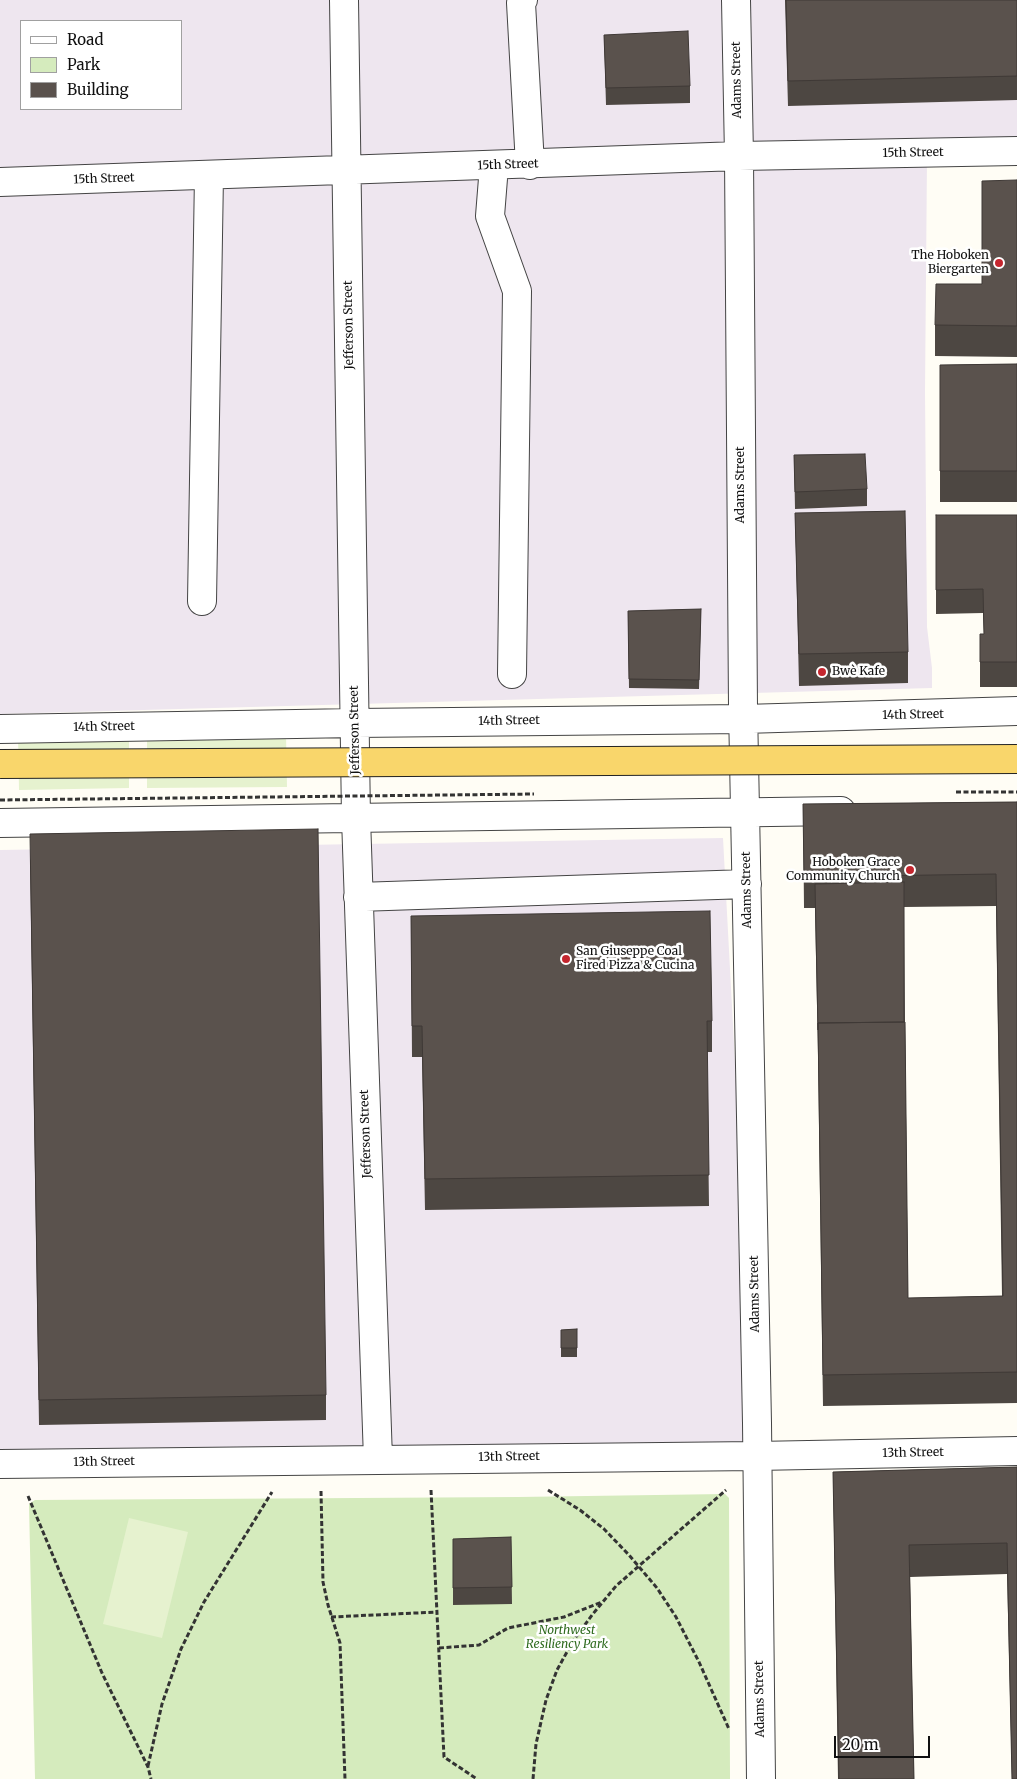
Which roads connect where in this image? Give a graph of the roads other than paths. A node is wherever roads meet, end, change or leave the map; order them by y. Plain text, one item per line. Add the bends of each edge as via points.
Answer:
1 (344, 0) edge
2 (523, 0) edge
3 (736, 0) edge
4 (1017, 150) edge
5 (739, 156) junction
6 (530, 165) junction
7 (494, 166) junction
8 (347, 171) junction
9 (209, 175) junction
10 (0, 182) edge
11 (202, 601) dead end
12 (512, 674) dead end
13 (1017, 702) edge
14 (1017, 711) edge
15 (743, 714) junction
16 (355, 719) junction
17 (0, 720) edge
18 (0, 729) edge
19 (1017, 760) edge
20 (0, 764) edge
21 (863, 810) edge
22 (746, 812) junction
23 (356, 818) junction
24 (0, 823) edge
25 (747, 884) junction
26 (358, 897) junction
27 (1017, 1451) edge
28 (756, 1456) junction
29 (378, 1459) junction
30 (0, 1464) edge
31 (761, 1779) edge

1 - 8 street, Jefferson Street
2 - 6 street
3 - 5 street, Adams Street
4 - 5 street, 15th Street
5 - 6 street, 15th Street
5 - 15 street, Adams Street
6 - 7 street, 15th Street
7 - 8 street, 15th Street
7 - 12 street via 490,216 517,291
8 - 9 street, 15th Street
8 - 16 street, Jefferson Street
9 - 10 street, 15th Street
9 - 11 street
13 - 15 street, 14th Street
14 - 15 street, 14th Street
15 - 16 street, 14th Street
15 - 22 street, Adams Street
16 - 17 street, 14th Street
16 - 18 street, 14th Street
16 - 23 street, Jefferson Street
19 - 20 main road, bridge
21 - 22 street
22 - 23 street
22 - 25 street, Adams Street
23 - 24 street
23 - 26 street, Jefferson Street
25 - 26 street
25 - 28 street, Adams Street
26 - 29 street, Jefferson Street
27 - 28 street, 13th Street
28 - 29 street, 13th Street
28 - 31 street, Adams Street
29 - 30 street, 13th Street

